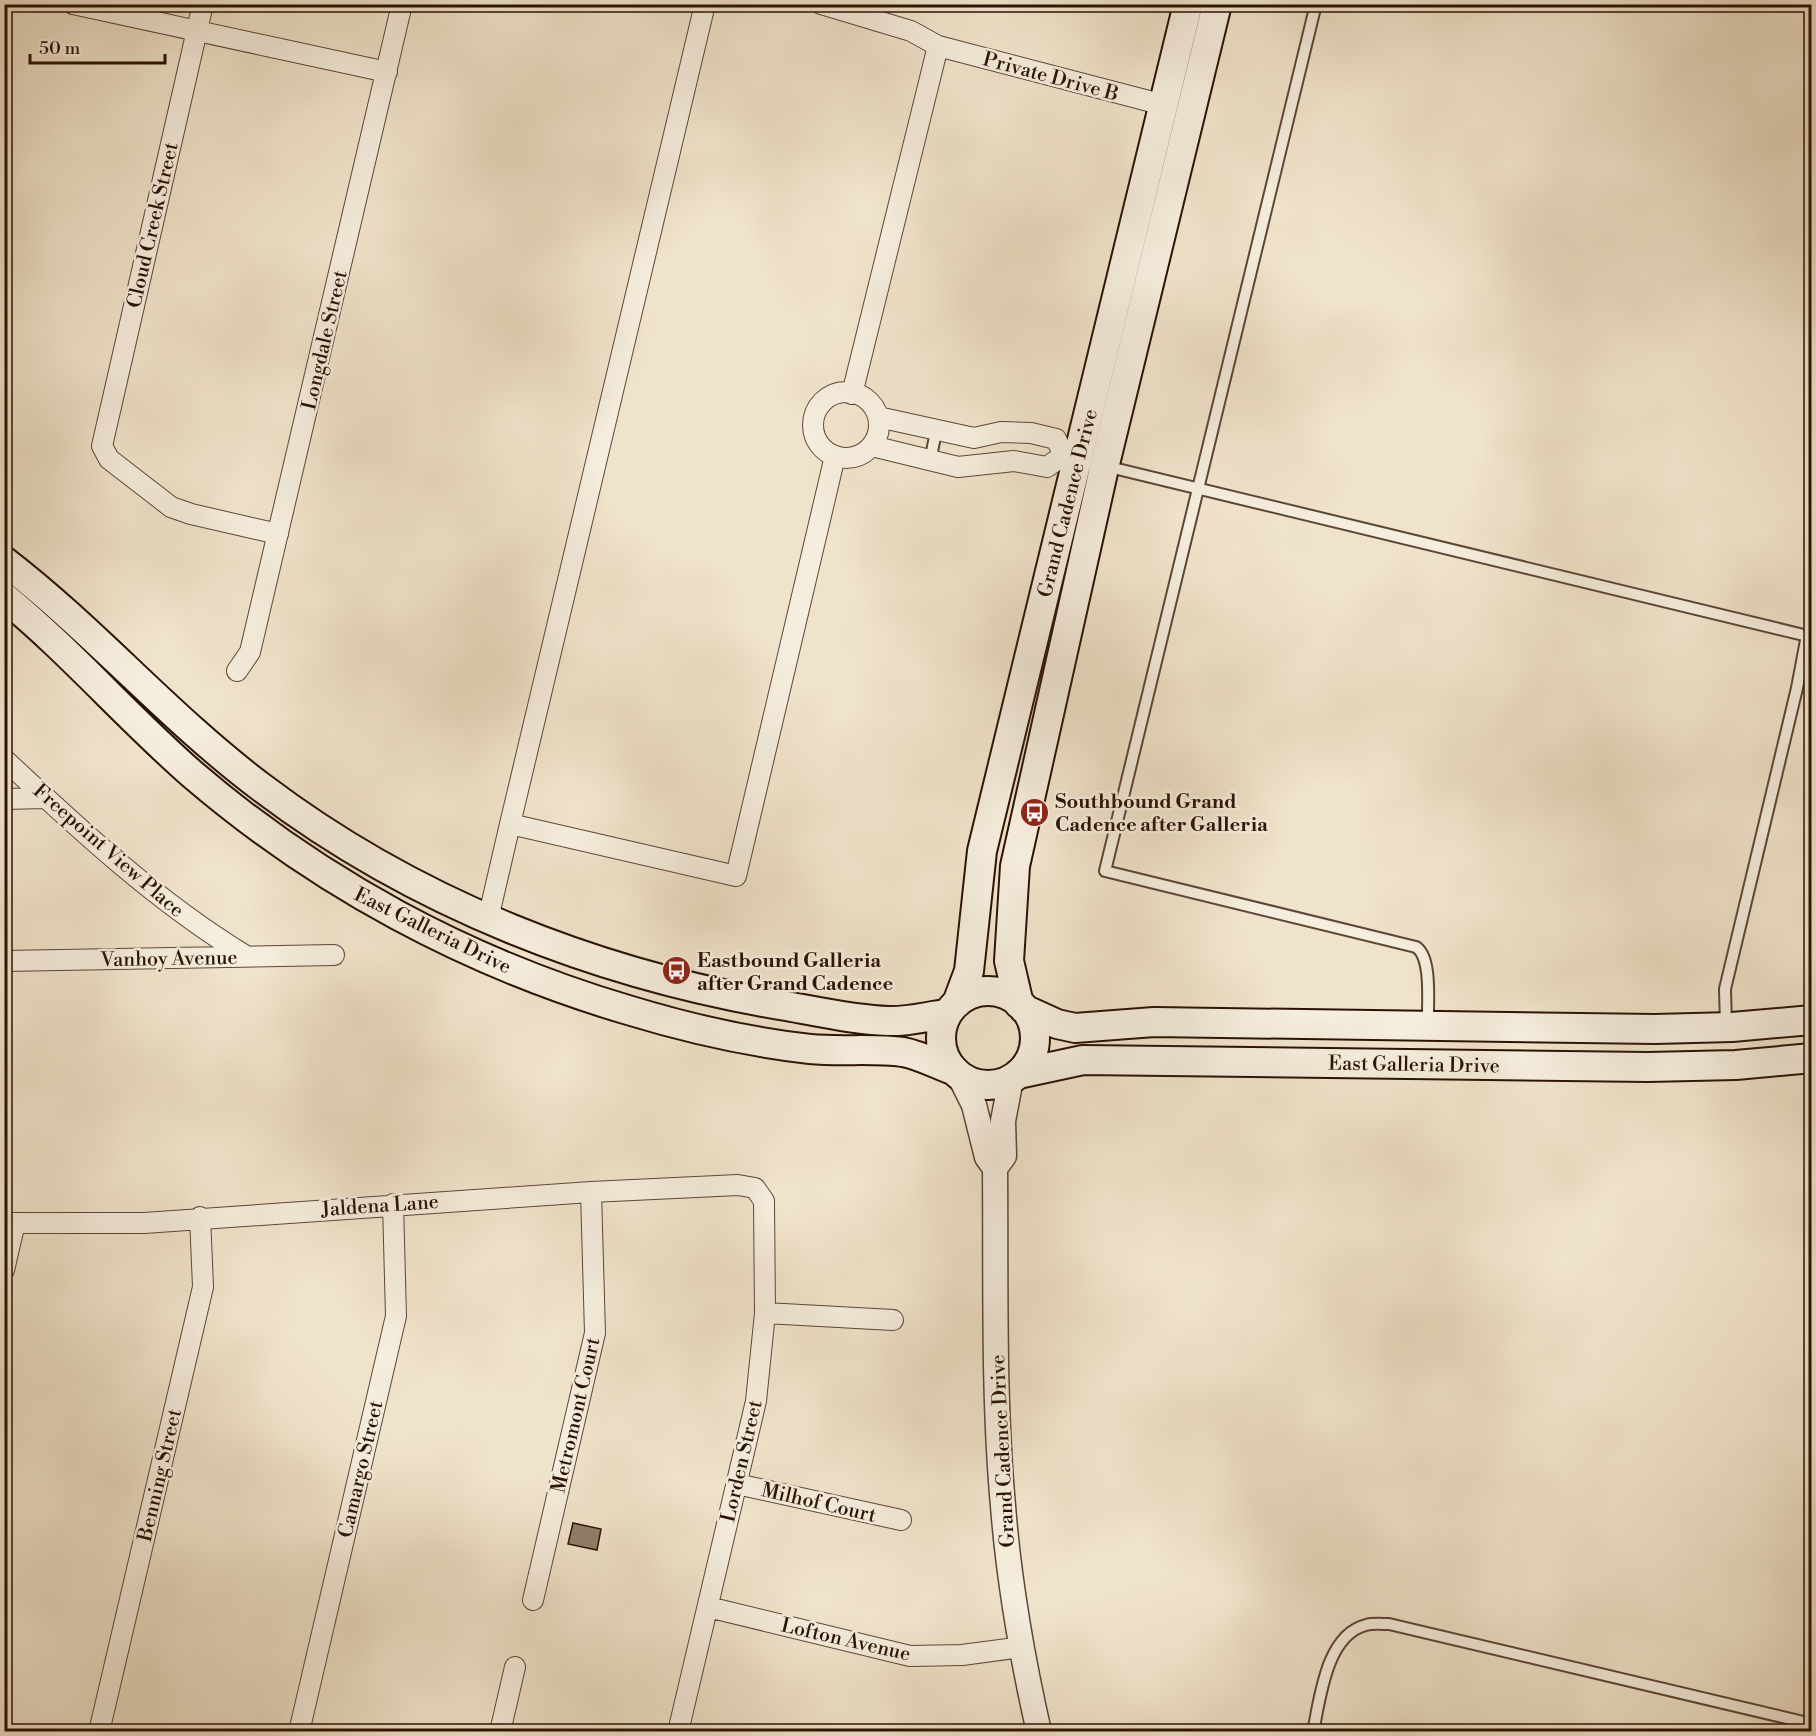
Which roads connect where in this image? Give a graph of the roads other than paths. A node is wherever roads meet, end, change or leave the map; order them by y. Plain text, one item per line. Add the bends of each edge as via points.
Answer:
1 (73, 4) edge
2 (203, 4) edge
3 (402, 4) edge
4 (705, 4) edge
5 (821, 4) edge
6 (1188, 4) edge
7 (1217, 4) edge
8 (1316, 4) edge
9 (197, 30) junction
10 (938, 46) junction
11 (387, 72) junction
12 (1164, 105) junction
13 (852, 394) junction
14 (878, 417) junction
15 (936, 432) junction
16 (872, 446) junction
17 (835, 456) junction
18 (1071, 457) junction
19 (930, 461) junction
20 (1105, 466) junction
21 (1198, 488) junction
22 (278, 534) junction
23 (4, 561) edge
24 (4, 597) edge
25 (1809, 636) edge
26 (237, 671) dead end
27 (4, 759) edge
28 (45, 798) junction
29 (4, 799) edge
30 (510, 824) junction
31 (488, 919) junction
32 (334, 955) dead end
33 (247, 956) junction
34 (4, 961) edge
35 (1022, 1007) junction
36 (952, 1009) junction
37 (1812, 1020) edge
38 (1428, 1026) junction
39 (1726, 1028) junction
40 (1812, 1058) edge
41 (957, 1074) junction
42 (1015, 1076) junction
43 (994, 1168) junction
44 (755, 1188) joint
45 (591, 1192) junction
46 (393, 1204) junction
47 (200, 1217) junction
48 (10, 1223) edge
49 (4, 1270) edge
50 (765, 1313) junction
51 (893, 1320) dead end
52 (736, 1484) junction
53 (901, 1520) dead end
54 (533, 1600) dead end
55 (708, 1607) junction
56 (1022, 1647) junction
57 (515, 1667) dead end
58 (1812, 1724) edge
59 (99, 1731) edge
60 (298, 1731) edge
61 (500, 1731) edge
62 (682, 1731) edge
63 (1039, 1731) edge
64 (1312, 1731) edge

1 - 9 street
2 - 9 street, Cloud Creek Street
3 - 11 street, Longdale Street
4 - 30 street
5 - 10 street, Private Drive B via 911,31
6 - 12 main road, Grand Cadence Drive
7 - 20 main road, Grand Cadence Drive
8 - 21 lane
9 - 11 street
9 - 22 street, Cloud Creek Street via 102,446 109,459 171,507
10 - 12 street, Private Drive B
10 - 13 street
11 - 22 street, Longdale Street
12 - 18 main road, Grand Cadence Drive
13 - 14 street via 867,400
13 - 17 street via 834,394 824,400 813,419 817,442
14 - 15 street
14 - 16 street via 879,427
15 - 18 street via 974,438 1001,432 1031,433 1056,439
15 - 19 lane
16 - 17 street via 855,457
16 - 19 street
17 - 30 street via 736,876
18 - 19 street via 1047,467 1014,461 958,467
18 - 20 main road
18 - 36 main road, Grand Cadence Drive via 982,851 969,971
20 - 21 lane
20 - 35 main road, Grand Cadence Drive via 1015,866 1009,961
21 - 25 lane
21 - 38 lane via 1105,871 1416,947 1427,963
22 - 26 street, Longdale Street via 250,652
23 - 31 main road, East Galleria Drive via 66,611 192,732 261,787 387,868
24 - 41 main road, East Galleria Drive via 230,805 326,873 438,937 556,987 678,1025 810,1048 904,1052
25 - 39 lane via 1725,989
27 - 28 street, Freepoint View Place
28 - 29 street
28 - 33 street, Freepoint View Place via 178,912
30 - 31 street
31 - 36 main road, East Galleria Drive via 600,962 693,989 886,1021
32 - 33 street, Vanhoy Avenue
33 - 34 street, Vanhoy Avenue
35 - 36 main road via 995,992 975,994
35 - 38 main road, East Galleria Drive via 1058,1024 1082,1028 1147,1022
35 - 42 main road via 1032,1022 1034,1043 1028,1063
36 - 41 main road via 942,1028 941,1044 945,1059
37 - 39 main road, East Galleria Drive
38 - 39 main road, East Galleria Drive
40 - 42 main road, East Galleria Drive via 1657,1067 1083,1060
41 - 42 main road via 985,1085
41 - 43 street, Grand Cadence Drive via 974,1105 987,1156
42 - 43 street, Grand Cadence Drive via 1003,1121 1004,1156
43 - 56 street, Grand Cadence Drive via 999,1446 1007,1553
44 - 45 street, Jaldena Lane via 738,1185
44 - 50 street, Lorden Street via 764,1201
45 - 46 street, Jaldena Lane
45 - 54 street, Metromont Court via 595,1333
46 - 47 street, Jaldena Lane
46 - 60 street, Camargo Street via 396,1316
47 - 48 street, Jaldena Lane via 144,1223
47 - 59 street, Benning Street via 203,1287
48 - 49 street
50 - 51 street
50 - 52 street, Lorden Street via 756,1401
52 - 53 street, Milhof Court
52 - 55 street, Lorden Street
55 - 56 street, Lofton Avenue via 910,1656 962,1655
55 - 62 street, Lorden Street
56 - 63 street, Grand Cadence Drive
57 - 61 street
58 - 64 lane via 1389,1624 1364,1625 1343,1639 1328,1663

